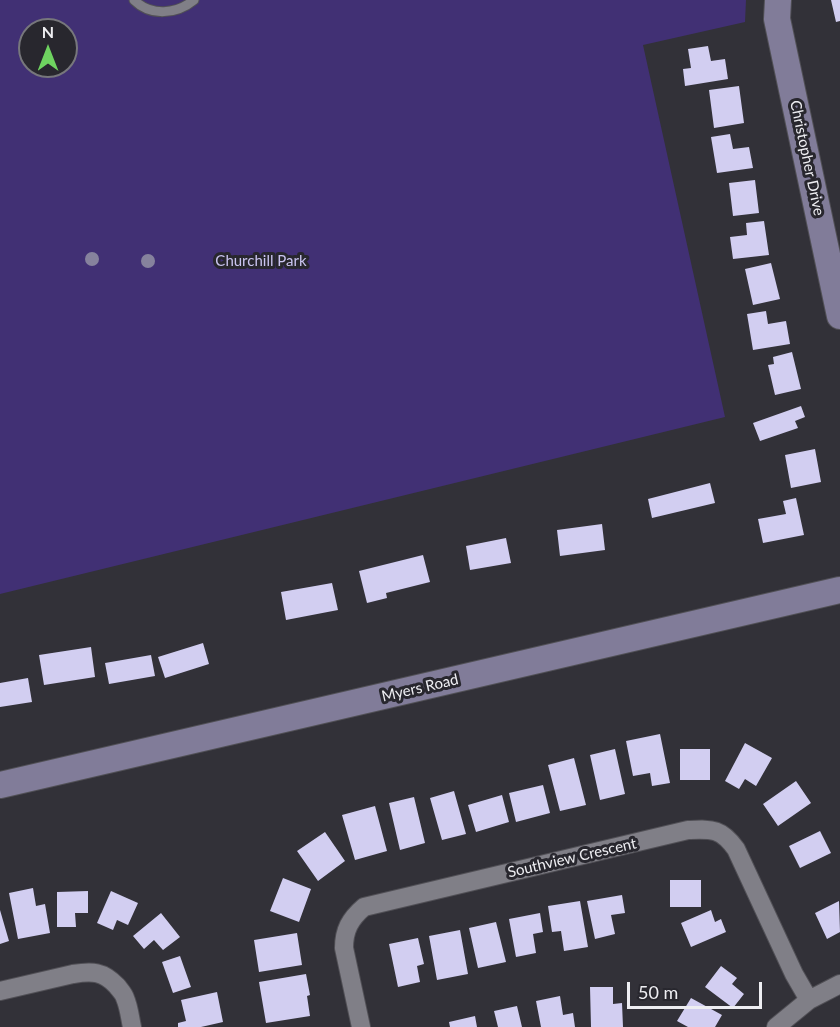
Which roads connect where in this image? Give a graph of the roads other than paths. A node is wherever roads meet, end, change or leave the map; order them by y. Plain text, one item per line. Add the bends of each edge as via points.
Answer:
1 (134, 0) edge
2 (194, 0) edge
3 (778, 0) edge
4 (840, 316) edge
5 (840, 590) edge
6 (0, 785) edge
7 (840, 984) edge
8 (0, 991) edge
9 (809, 1000) junction
10 (132, 1027) edge
11 (361, 1027) edge
12 (776, 1027) edge

1 - 2 lane via 147,9 162,12 180,10
3 - 4 main road, Christopher Drive via 777,19
5 - 6 main road, Myers Road
7 - 9 street
8 - 10 street via 83,972 100,973 126,999
9 - 11 street, Southview Crescent via 736,849 722,833 688,830 364,907 355,914 344,935
9 - 12 street

